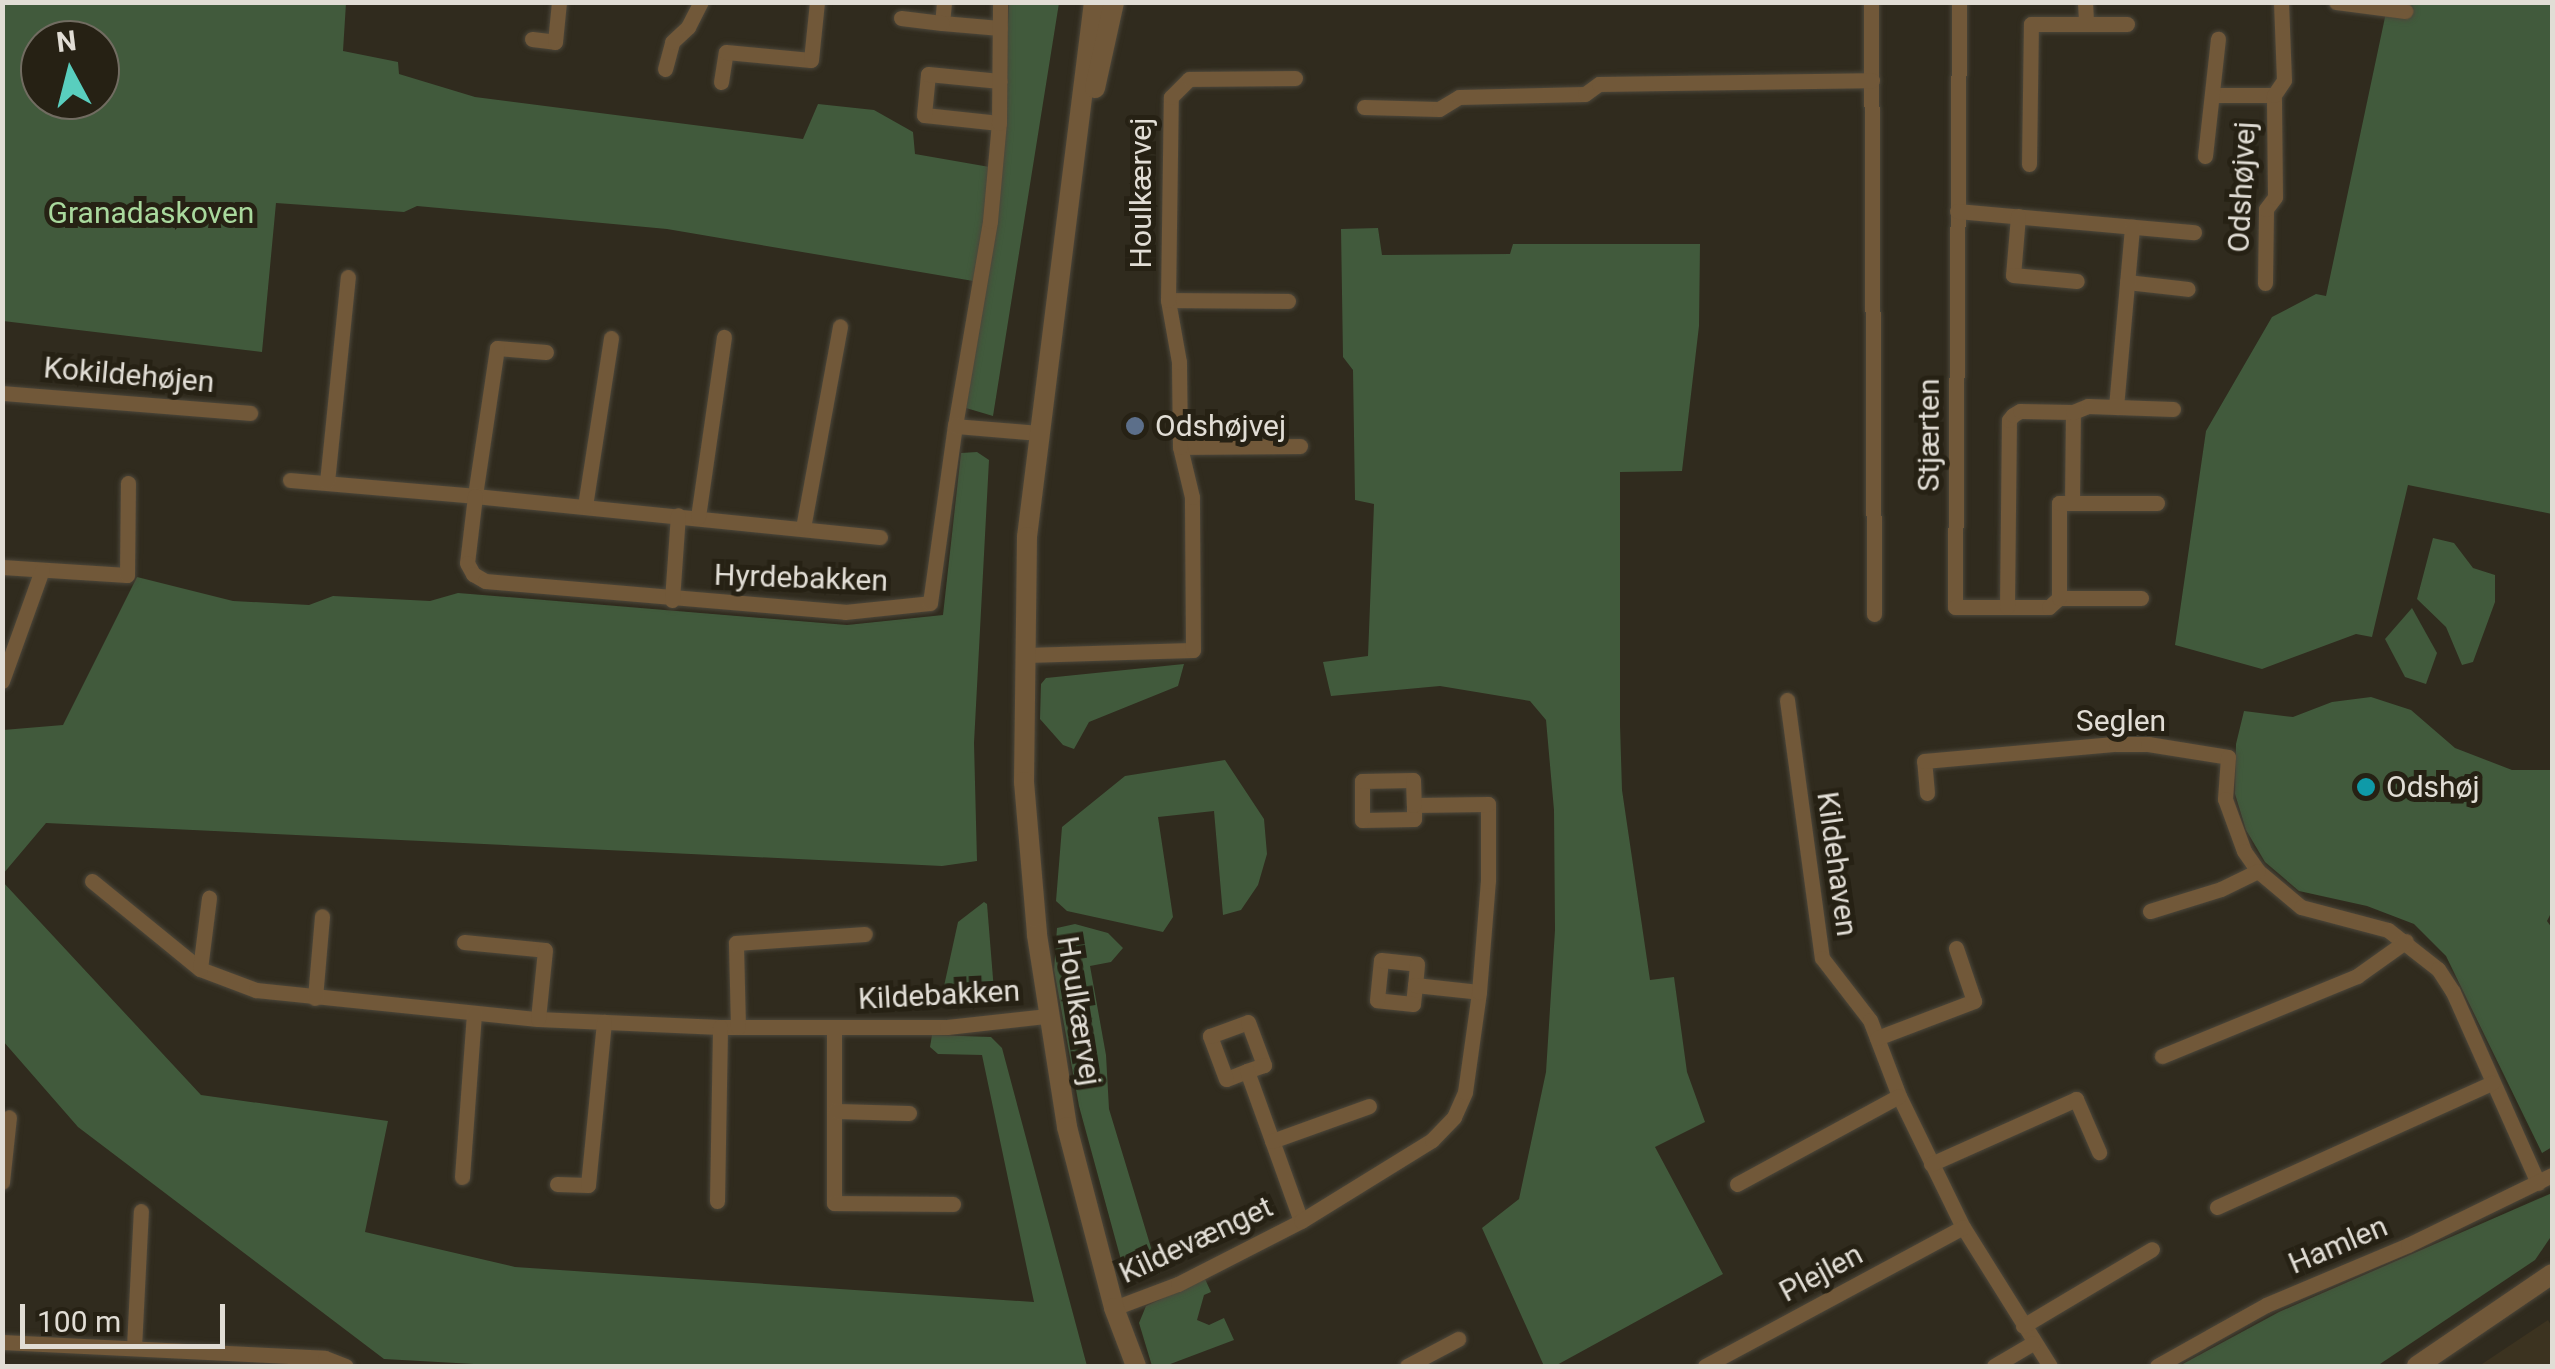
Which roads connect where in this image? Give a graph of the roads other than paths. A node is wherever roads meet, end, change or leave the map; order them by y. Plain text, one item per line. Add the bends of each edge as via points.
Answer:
1 (559, 2) edge
2 (701, 2) edge
3 (817, 2) edge
4 (944, 2) edge
5 (1000, 2) edge
6 (1094, 2) edge
7 (1114, 2) edge
8 (1870, 2) edge
9 (1958, 2) edge
10 (2085, 2) edge
11 (2281, 2) edge
12 (2336, 2) edge
13 (2406, 11) dead end
14 (900, 18) dead end
15 (942, 23) junction
16 (2086, 24) junction
17 (2127, 24) dead end
18 (1000, 28) junction
19 (532, 39) dead end
20 (2218, 39) dead end
21 (665, 69) dead end
22 (1295, 78) dead end
23 (1872, 80) junction
24 (1000, 81) junction
25 (722, 82) dead end
26 (2212, 94) junction
27 (2274, 95) junction
28 (1364, 107) dead end
29 (999, 124) junction
30 (2205, 156) dead end
31 (2030, 164) dead end
32 (1072, 192) junction
33 (1956, 210) junction
34 (2018, 216) junction
35 (2132, 227) junction
36 (2194, 232) dead end
37 (348, 277) dead end
38 (2077, 280) dead end
39 (2127, 282) junction
40 (2265, 283) dead end
41 (2188, 290) dead end
42 (1168, 300) junction
43 (1288, 301) dead end
44 (840, 326) dead end
45 (724, 337) dead end
46 (611, 338) dead end
47 (546, 352) dead end
48 (2, 393) edge
49 (2116, 408) junction
50 (2173, 409) dead end
51 (2073, 412) junction
52 (250, 413) dead end
53 (955, 426) junction
54 (1038, 433) junction
55 (1300, 446) dead end
56 (1180, 447) junction
57 (290, 480) dead end
58 (327, 482) junction
59 (128, 483) dead end
60 (474, 496) junction
61 (2072, 503) junction
62 (2157, 503) dead end
63 (585, 506) junction
64 (678, 515) junction
65 (698, 517) junction
66 (804, 528) junction
67 (880, 538) dead end
68 (2, 567) edge
69 (42, 570) junction
70 (2060, 598) junction
71 (2141, 598) dead end
72 (672, 600) junction
73 (2008, 607) junction
74 (1874, 614) dead end
75 (1025, 655) junction
76 (2, 681) edge
77 (1787, 700) dead end
78 (1927, 793) dead end
79 (1414, 805) dead end
80 (2258, 871) junction
81 (92, 880) dead end
82 (209, 898) dead end
83 (2150, 911) dead end
84 (322, 916) dead end
85 (865, 934) dead end
86 (2406, 941) junction
87 (464, 942) dead end
88 (1956, 948) dead end
89 (200, 968) junction
90 (1414, 985) dead end
91 (1480, 992) junction
92 (315, 998) junction
93 (474, 1013) junction
94 (1047, 1016) junction
95 (538, 1018) junction
96 (604, 1022) junction
97 (720, 1027) junction
98 (738, 1027) junction
99 (834, 1027) junction
100 (1876, 1038) junction
101 (2162, 1056) dead end
102 (1246, 1071) dead end
103 (2492, 1083) junction
104 (1899, 1096) junction
105 (1369, 1106) dead end
106 (835, 1111) junction
107 (908, 1113) dead end
108 (9, 1118) dead end
109 (1272, 1141) junction
110 (2099, 1152) dead end
111 (1930, 1164) junction
112 (462, 1177) dead end
113 (2547, 1179) edge
114 (2, 1182) edge
115 (558, 1184) dead end
116 (1737, 1184) dead end
117 (717, 1201) dead end
118 (953, 1204) dead end
119 (2217, 1206) dead end
120 (141, 1211) dead end
121 (1301, 1221) junction
122 (1963, 1227) junction
123 (2152, 1249) dead end
124 (2552, 1275) edge
125 (1114, 1308) junction
126 (2023, 1326) junction
127 (1458, 1339) dead end
128 (2, 1342) edge
129 (2032, 1342) junction
130 (134, 1346) junction
131 (199, 1358) edge
132 (346, 1366) edge
133 (1136, 1366) edge
134 (1407, 1366) edge
135 (1705, 1366) edge
136 (1994, 1366) edge
137 (2050, 1366) edge
138 (2157, 1366) edge
139 (2417, 1366) edge

1 - 19 street via 555,42
2 - 21 street via 672,42
3 - 25 street via 810,60 726,52
4 - 15 street
5 - 18 street, Hyrdebakken
6 - 32 street, Houlkærvej
7 - 32 street, Houlkærvej
8 - 23 street
9 - 33 street, Stjærten
10 - 16 street
11 - 27 street, Odshøjvej via 2284,80
12 - 13 street
14 - 15 street
15 - 18 street
16 - 17 street
16 - 31 street via 2031,24
18 - 24 street, Hyrdebakken
20 - 26 street, Odshøjvej
22 - 42 street, Houlkærvej via 1190,79 1171,98
23 - 28 street via 1599,84 1585,94 1459,97 1439,108
23 - 74 street
24 - 29 street, Hyrdebakken
24 - 29 street via 928,74 924,116
26 - 27 street, Odshøjvej
26 - 30 street, Odshøjvej
27 - 40 street, Odshøjvej via 2276,196 2266,209
29 - 53 street, Hyrdebakken via 990,221
32 - 54 street, Houlkærvej
33 - 34 street
33 - 73 street, Stjærten via 1955,607
34 - 35 street
34 - 38 street via 2013,275
35 - 36 street
35 - 39 street
37 - 58 street
39 - 41 street
39 - 49 street
42 - 43 street, Houlkærvej
42 - 56 street, Houlkærvej via 1179,362
44 - 66 street, Hyrdebakken
45 - 65 street, Hyrdebakken
46 - 63 street
47 - 60 street, Hyrdebakken via 497,348
48 - 52 street, Kokildehøjen
49 - 50 street
49 - 51 street
51 - 61 street
51 - 73 street via 2020,411 2009,420
53 - 54 street
53 - 72 street, Hyrdebakken via 930,603 804,612
54 - 75 street, Houlkærvej
55 - 56 street
56 - 75 street, Houlkærvej via 1192,497 1193,650
57 - 58 street, Hyrdebakken
58 - 60 street, Hyrdebakken
59 - 69 street via 128,576
60 - 63 street, Hyrdebakken
60 - 72 street, Hyrdebakken via 468,563 485,581
61 - 62 street
61 - 70 street via 2059,503
63 - 64 street, Hyrdebakken
64 - 65 street, Hyrdebakken
64 - 72 street, Hyrdebakken
65 - 66 street, Hyrdebakken
66 - 67 street, Hyrdebakken
68 - 69 street
69 - 76 street
70 - 71 street, Stjærten
70 - 73 street, Stjærten via 2049,607
75 - 94 street, Houlkærvej via 1024,782
77 - 100 street, Kildehaven via 1822,958 1870,1020
78 - 80 street, Seglen via 1924,761 2116,744 2228,757 2225,800
79 - 91 street, Kildevænget via 1488,804
80 - 83 street
80 - 86 street, Seglen via 2300,907
81 - 89 street, Kildebakken
82 - 89 street
84 - 92 street
85 - 98 street via 736,943
86 - 101 street via 2357,976
86 - 103 street, Seglen via 2453,992
87 - 95 street via 545,950
88 - 100 street via 1974,1001
89 - 92 street, Kildebakken via 256,990
90 - 91 street
91 - 121 street, Kildevænget via 1465,1092 1449,1124
92 - 93 street, Kildebakken
93 - 95 street, Kildebakken
93 - 112 street
94 - 99 street, Kildebakken
94 - 125 street, Houlkærvej via 1067,1127
95 - 96 street, Kildebakken
96 - 97 street, Kildebakken
96 - 115 street via 588,1185
97 - 98 street, Kildebakken
97 - 117 street
98 - 99 street, Kildebakken
99 - 106 street, Kildebakken
100 - 104 street
102 - 109 street, Kildevænget
103 - 113 street, Seglen
103 - 119 street
104 - 111 street
104 - 116 street
105 - 109 street
106 - 107 street
106 - 118 street, Kildebakken via 834,1203
108 - 114 street
109 - 121 street, Kildevænget
110 - 111 street via 2076,1099
111 - 122 street
113 - 138 street, Hamlen via 2266,1306
120 - 130 street
121 - 125 street, Kildevænget via 1178,1284
122 - 126 street
122 - 135 street, Plejlen
123 - 126 street
124 - 139 street
125 - 133 street, Houlkærvej
126 - 129 street
127 - 134 street
128 - 130 street
129 - 136 street
129 - 137 street
130 - 131 street
131 - 132 street via 325,1358

